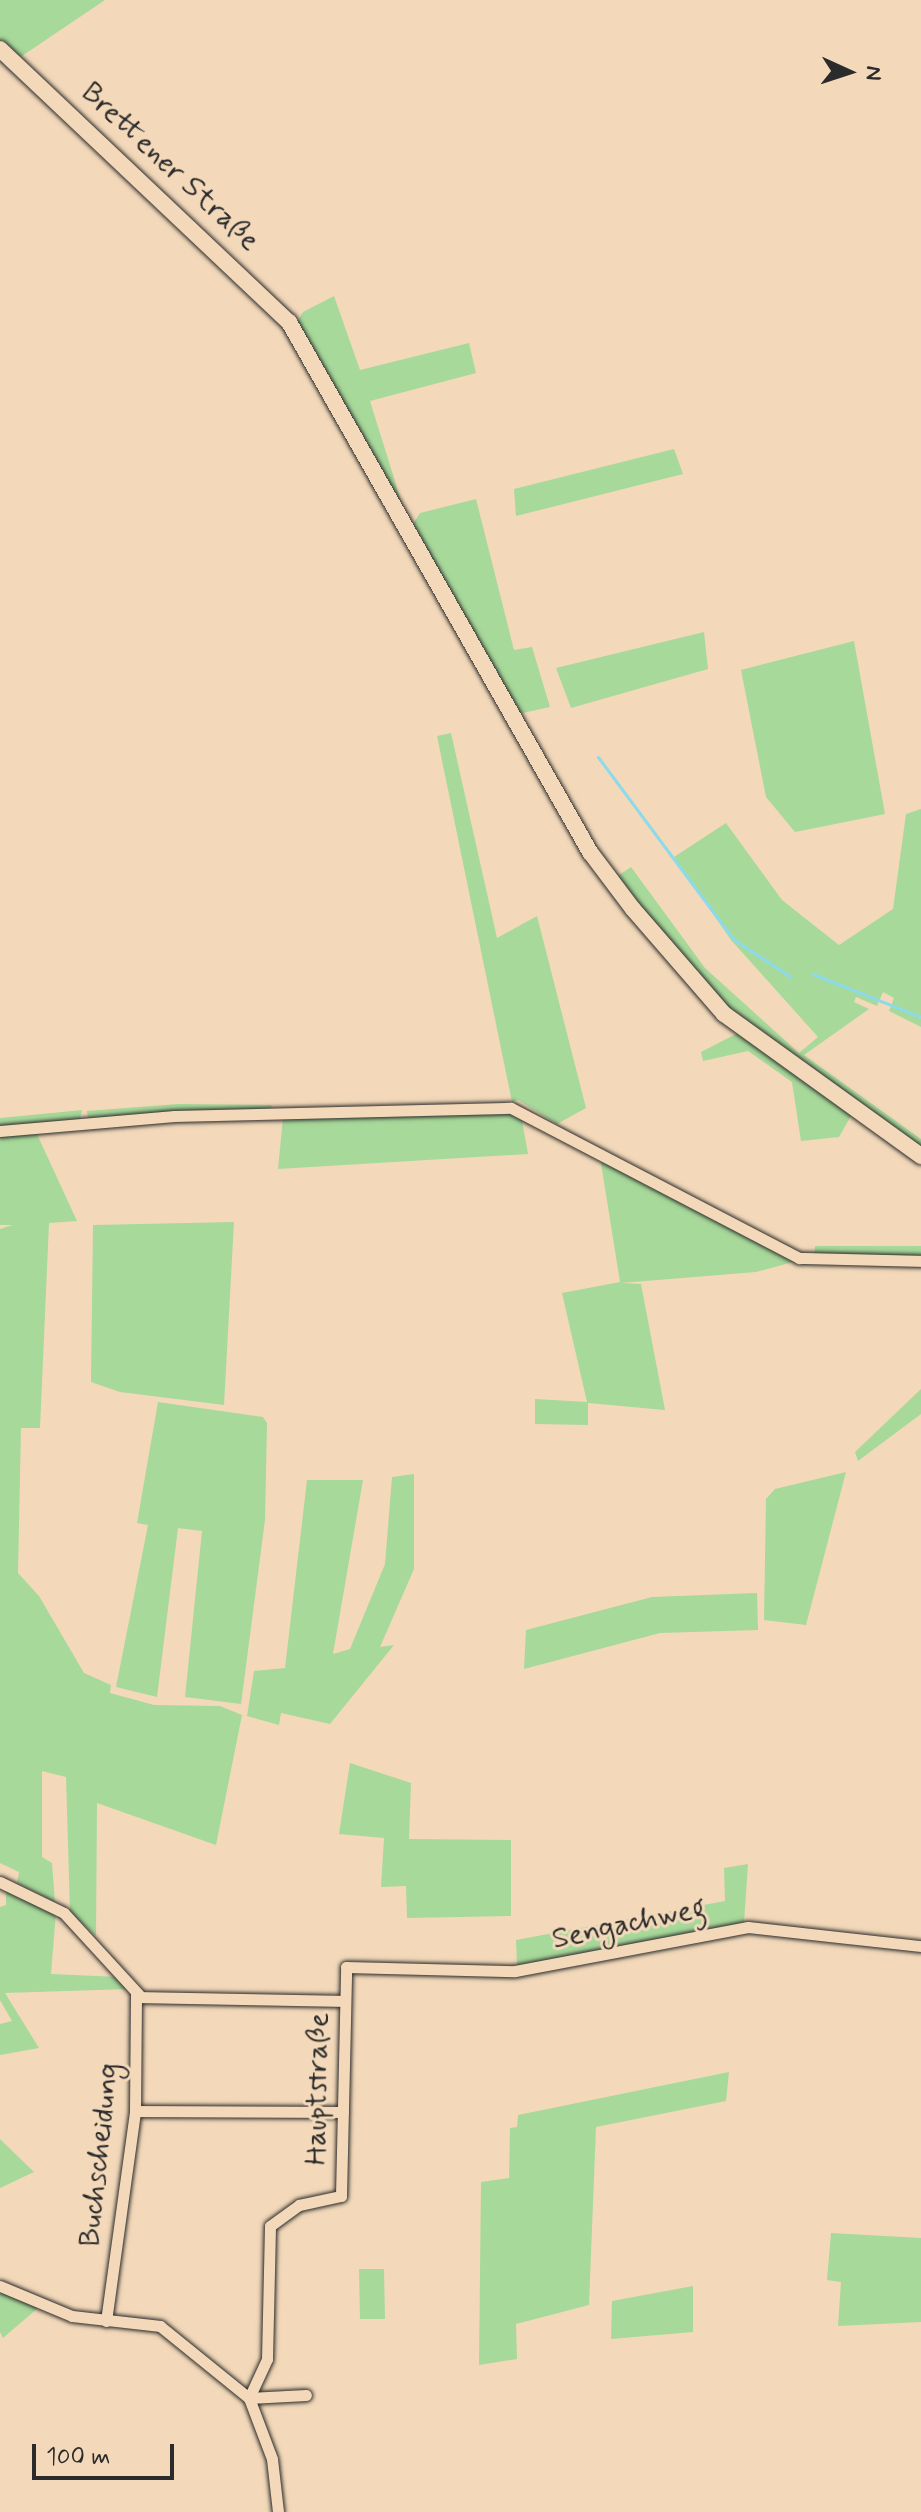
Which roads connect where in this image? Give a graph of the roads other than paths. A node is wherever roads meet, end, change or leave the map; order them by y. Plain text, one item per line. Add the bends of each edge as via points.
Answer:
1 (0, 49) edge
2 (0, 1131) edge
3 (921, 1156) edge
4 (921, 1261) edge
5 (0, 1882) edge
6 (921, 1946) edge
7 (346, 1967) joint
8 (136, 1994) junction
9 (343, 2001) junction
10 (135, 2111) junction
11 (343, 2112) junction
12 (0, 2286) edge
13 (106, 2321) junction
14 (306, 2395) dead end
15 (249, 2398) junction
16 (278, 2512) edge

1 - 3 main road, Brettener Straße via 251,281 296,332 569,816 633,909 724,1014
2 - 4 street via 174,1116 511,1108 799,1258
5 - 8 street via 64,1913
6 - 7 street, Sengachweg via 748,1927 515,1971
7 - 9 street, Hauptstraße
8 - 9 street via 230,2002
8 - 10 street, Buchscheidung
9 - 11 street, Hauptstraße
10 - 11 street
10 - 13 street, Buchscheidung
11 - 15 street, Hauptstraße via 341,2196 299,2205 270,2226 267,2359
12 - 13 street via 44,2308
13 - 15 street via 160,2326 180,2336
14 - 15 street
15 - 16 street via 272,2459

